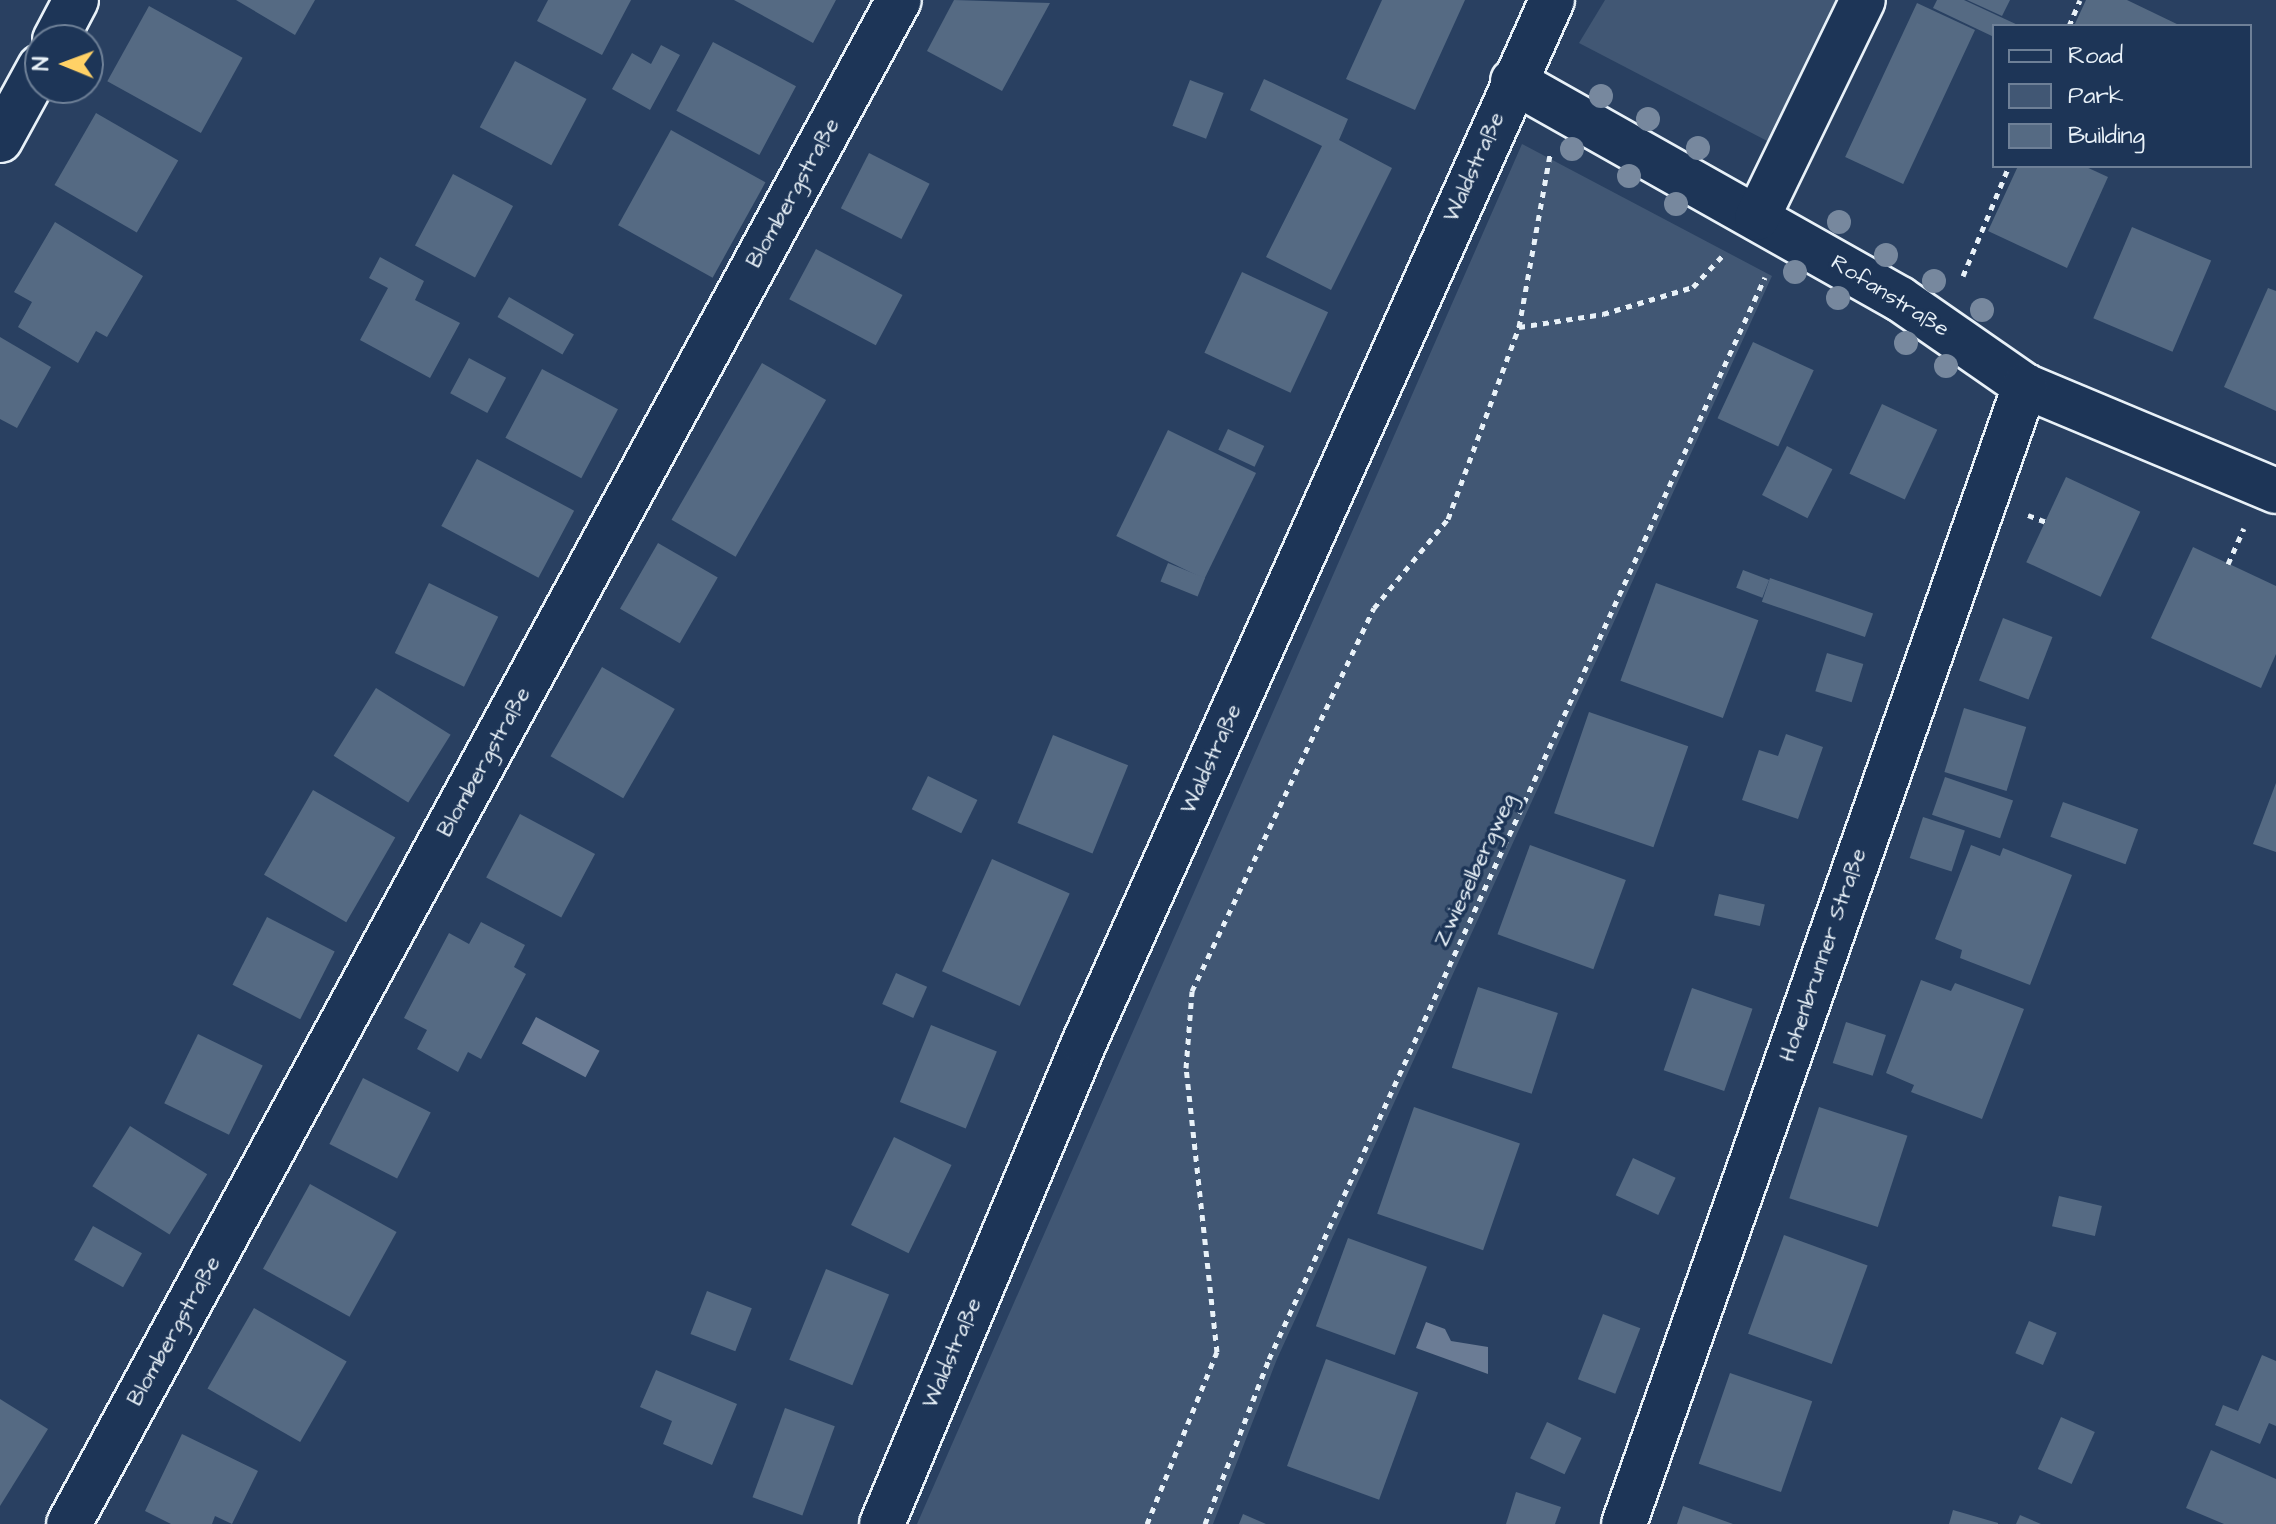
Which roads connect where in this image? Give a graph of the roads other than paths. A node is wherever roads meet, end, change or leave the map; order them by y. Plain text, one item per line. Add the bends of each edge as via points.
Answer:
1 (76, 0) edge
2 (899, 0) edge
3 (1552, 0) edge
4 (1863, 0) edge
5 (63, 24) edge
6 (1513, 81) junction
7 (24, 96) edge
8 (0, 140) edge
9 (1771, 226) junction
10 (2025, 386) junction
11 (2261, 506) edge
12 (69, 1524) edge
13 (882, 1524) edge
14 (1624, 1524) edge

1 - 5 street
2 - 12 street, Blombergstraße
3 - 6 street, Waldstraße
4 - 9 street
6 - 9 street, Rofanstraße
6 - 13 street, Waldstraße via 1084,1043
7 - 8 street
9 - 10 street, Rofanstraße via 1900,299
10 - 11 street, Rofanstraße
10 - 14 street, Hohenbrunner Straße

